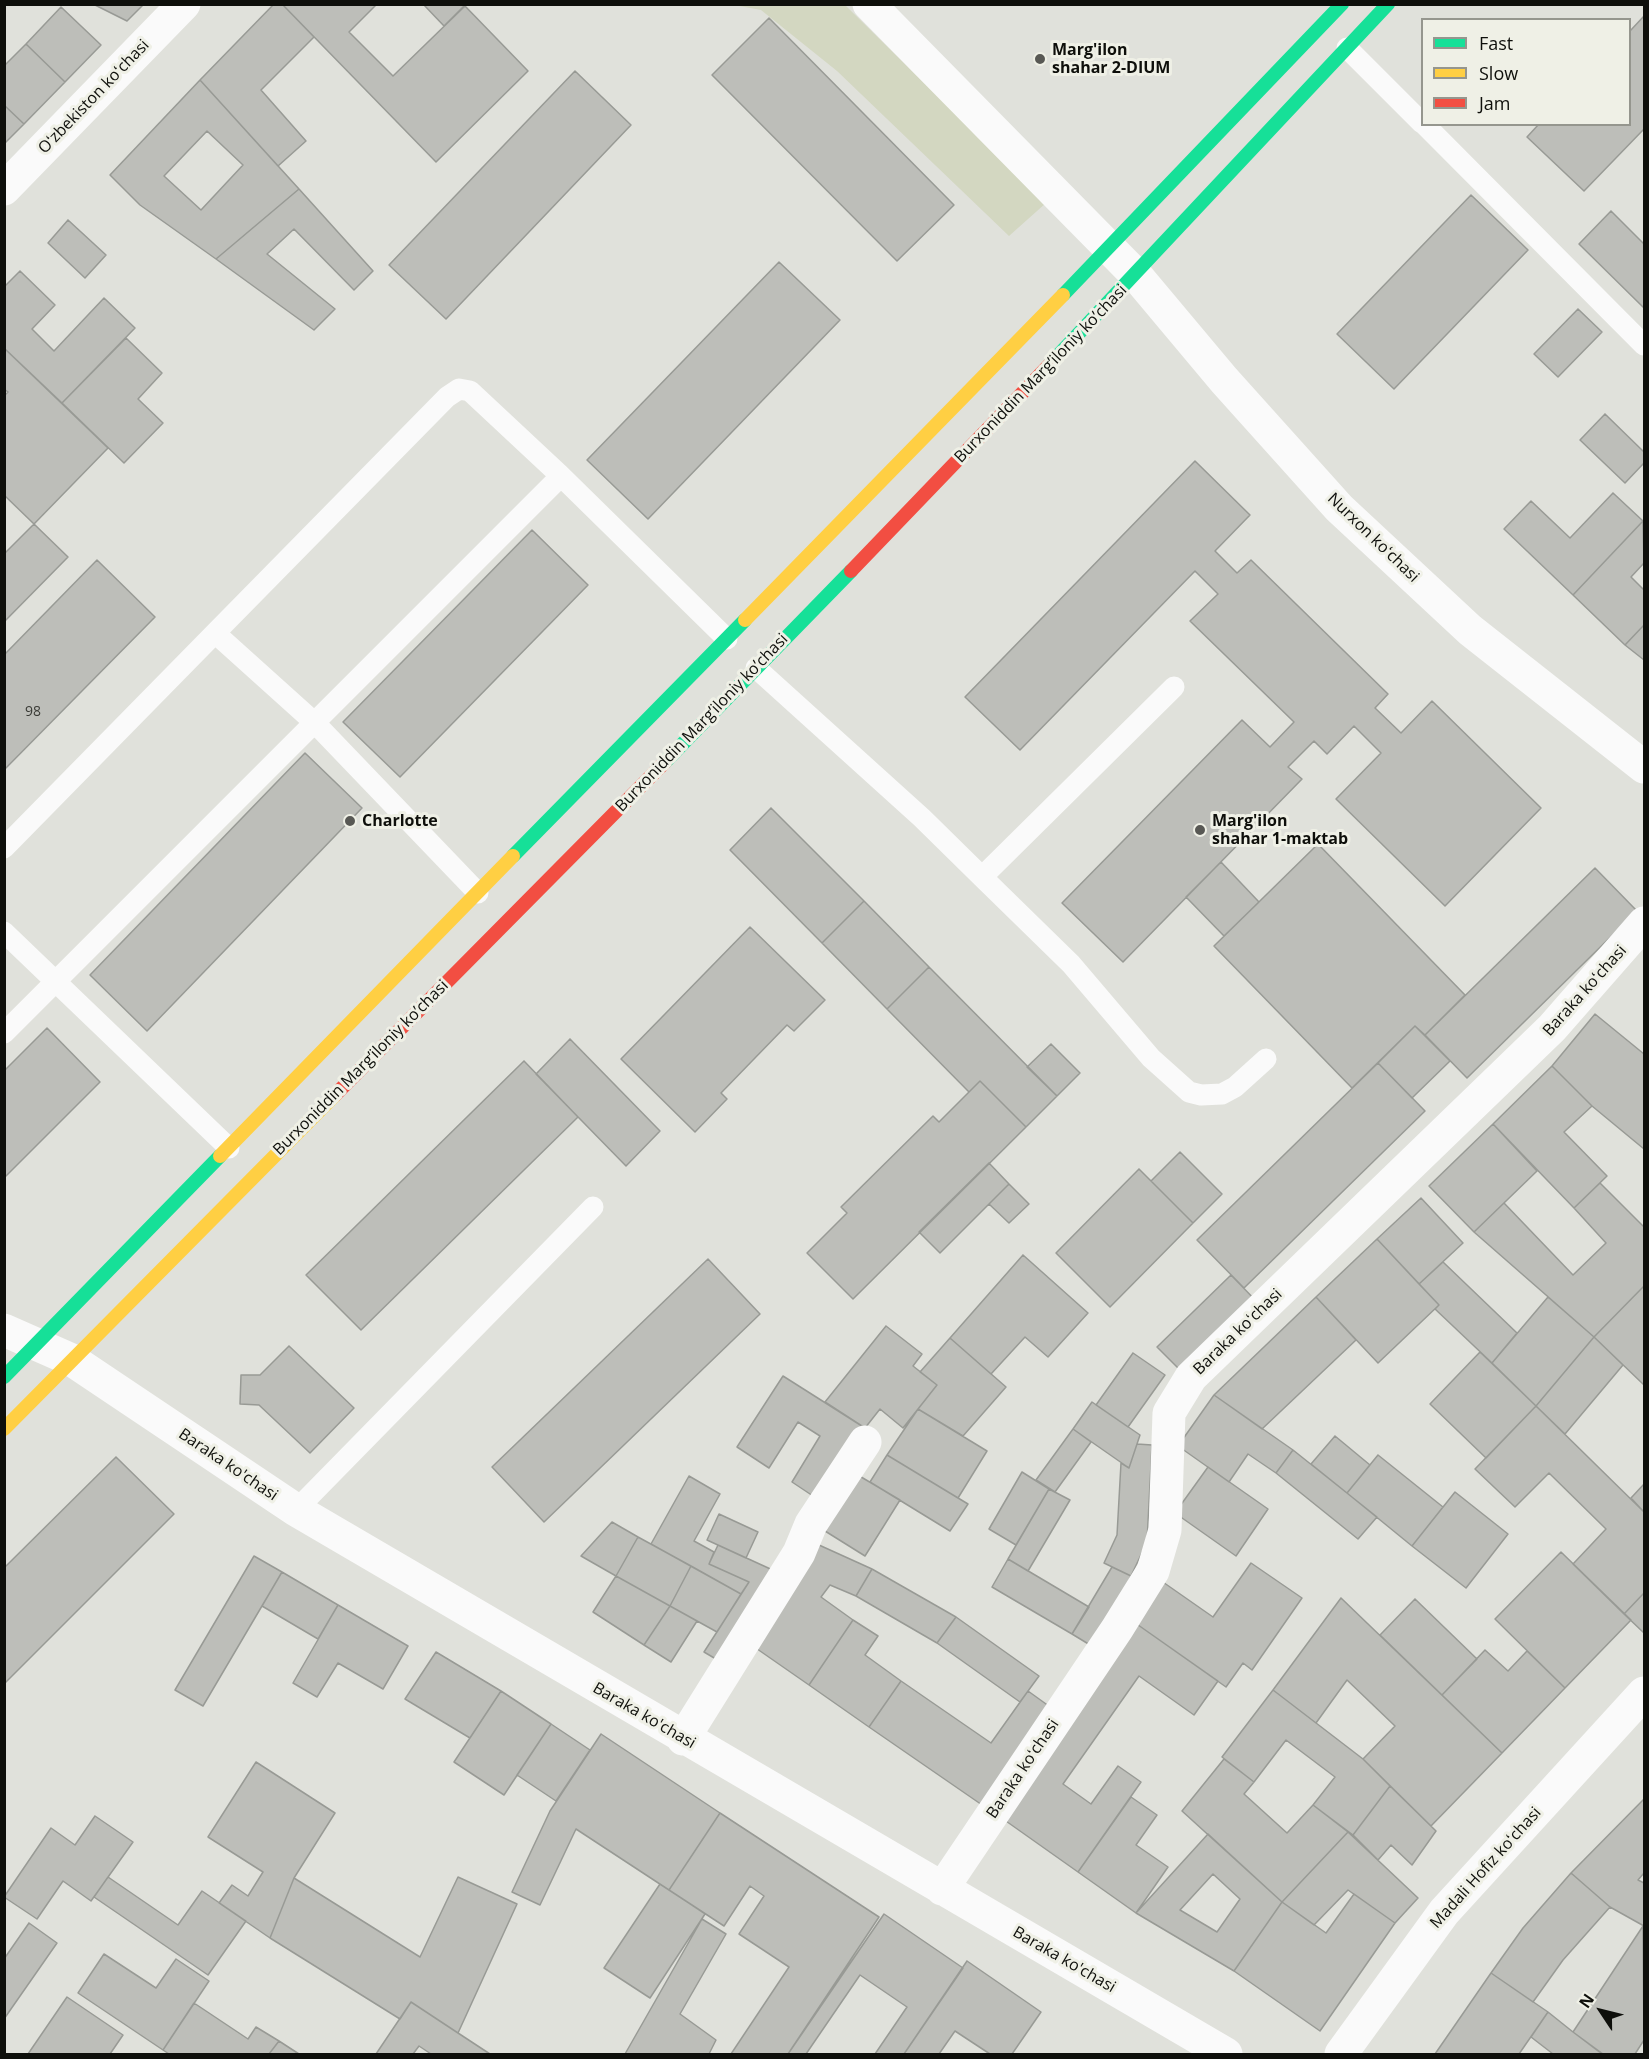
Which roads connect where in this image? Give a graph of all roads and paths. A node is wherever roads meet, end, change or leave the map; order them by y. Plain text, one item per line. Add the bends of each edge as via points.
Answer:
1 (184, 4) edge
2 (868, 4) edge
3 (1342, 4) edge
4 (1388, 4) edge
5 (1347, 48) junction
6 (1421, 122) edge
7 (1425, 126) edge
8 (4, 189) edge
9 (1110, 247) junction
10 (1136, 275) junction
11 (1644, 345) edge
12 (561, 476) junction
13 (215, 633) junction
14 (727, 639) junction
15 (756, 668) junction
16 (1174, 687) dead end
17 (315, 723) junction
18 (1644, 767) edge
19 (4, 848) edge
20 (982, 877) junction
21 (478, 894) junction
22 (1644, 923) edge
23 (4, 932) edge
24 (56, 981) junction
25 (4, 1033) edge
26 (1266, 1059) dead end
27 (229, 1148) junction
28 (593, 1207) dead end
29 (4, 1330) edge
30 (37, 1344) junction
31 (72, 1360) junction
32 (4, 1377) edge
33 (4, 1429) edge
34 (865, 1442) dead end
35 (296, 1510) junction
36 (1644, 1693) edge
37 (683, 1738) junction
38 (942, 1889) junction
39 (1226, 2055) edge
40 (1341, 2055) edge

1 - 8 street, Oʻzbekiston koʻchasi
2 - 9 street, Nurxon koʻchasi
3 - 9 main road
4 - 5 main road, Burxoniddin Marg’iloniy ko’chasi
5 - 6 lane
5 - 10 main road, Burxoniddin Marg’iloniy ko’chasi
7 - 11 lane
9 - 10 street, Nurxon koʻchasi
9 - 14 main road
10 - 15 main road, Burxoniddin Marg’iloniy ko’chasi
10 - 18 street, Nurxon koʻchasi via 1340,508 1470,630
12 - 13 lane via 470,391 459,389
12 - 14 lane
12 - 17 lane
13 - 17 lane
13 - 19 lane
14 - 21 main road
15 - 20 lane
15 - 31 main road, Burxoniddin Marg’iloniy ko’chasi
16 - 20 lane
17 - 21 lane
17 - 24 lane
20 - 26 lane via 1071,964 1151,1058 1189,1092 1222,1094
21 - 27 main road
22 - 38 street, Baraka koʻchasi via 1552,1028 1191,1377 1169,1413 1165,1530 1153,1571
23 - 24 lane
24 - 25 lane
24 - 27 lane
27 - 30 main road
28 - 35 lane
29 - 30 street
30 - 31 street, Baraka ko'chasi
30 - 32 main road
31 - 33 main road, Burxoniddin Marg’iloniy ko’chasi
31 - 35 street, Baraka ko'chasi
34 - 37 street via 811,1524 799,1553
35 - 37 street, Baraka ko'chasi
36 - 40 street, Madali Hofiz koʻchasi via 1444,1912
37 - 38 street, Baraka ko'chasi
38 - 39 street, Baraka ko'chasi

